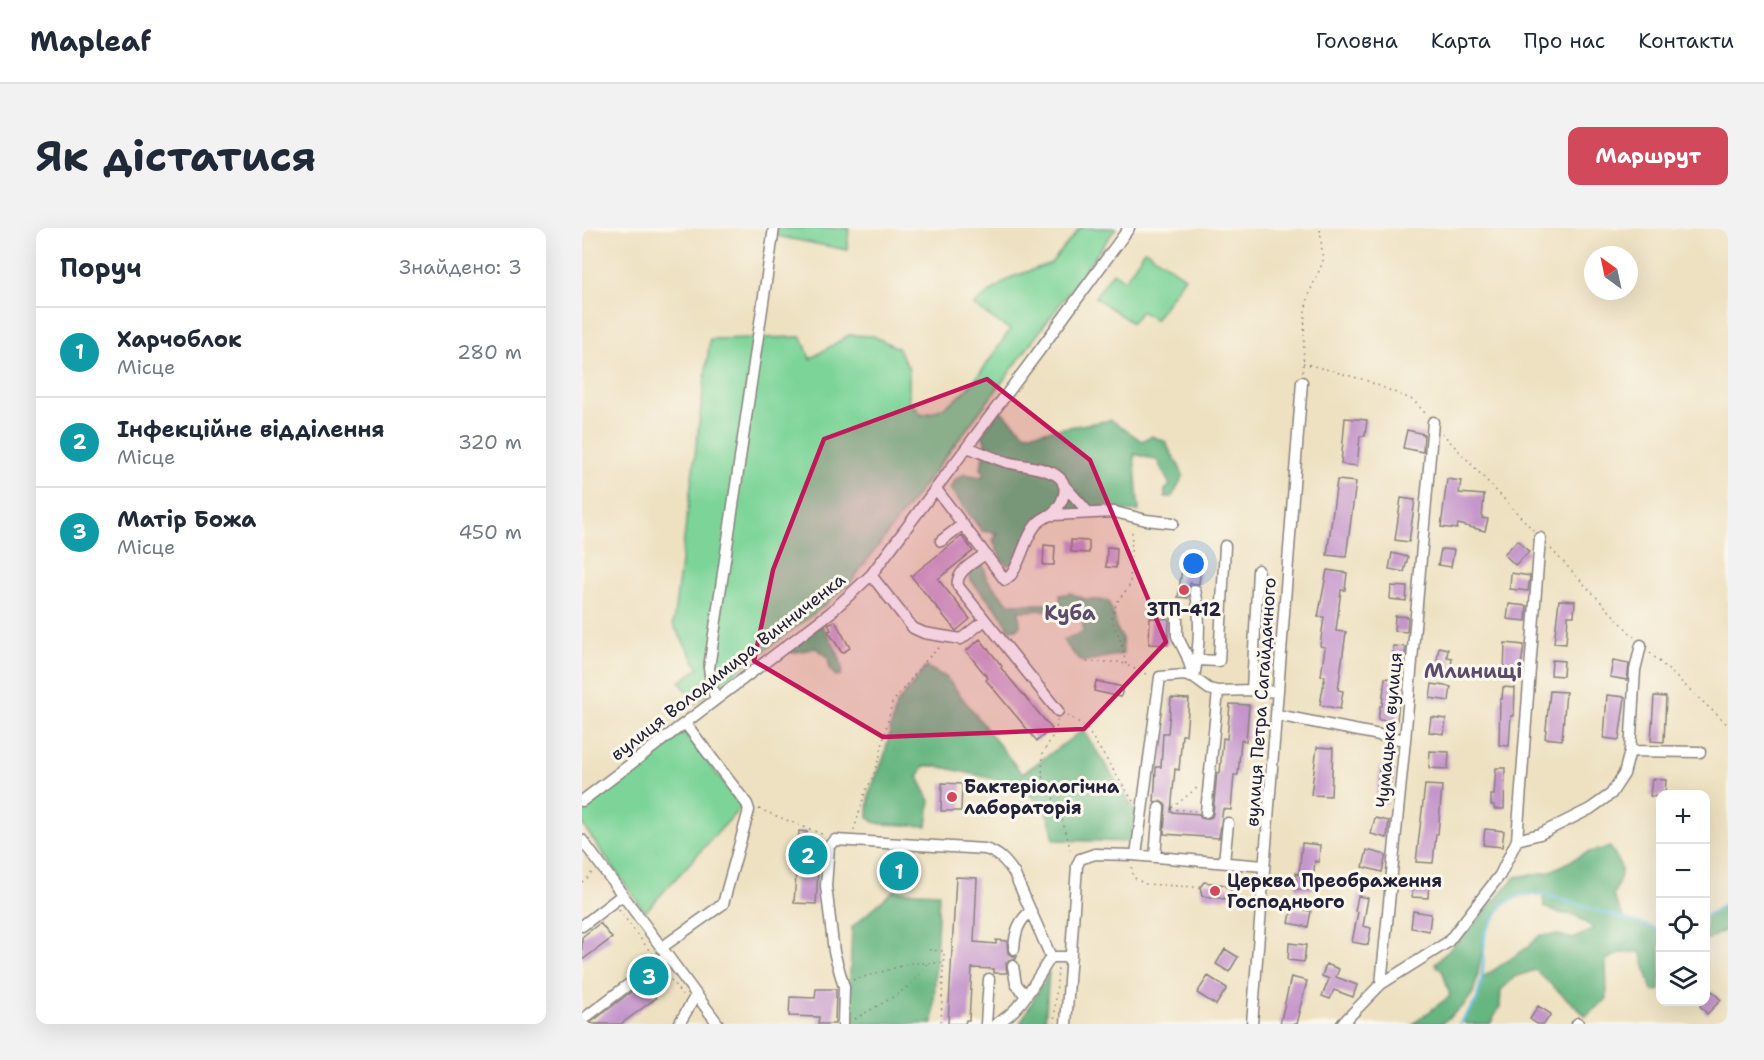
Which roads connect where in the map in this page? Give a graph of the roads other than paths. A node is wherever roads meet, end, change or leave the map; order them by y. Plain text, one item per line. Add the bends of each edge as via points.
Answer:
1 (774, 228) edge
2 (1129, 228) edge
3 (1302, 382) road end
4 (1433, 422) road end
5 (967, 447) junction
6 (1063, 484) junction
7 (936, 489) junction
8 (1089, 513) junction
9 (1053, 515) junction
10 (1173, 523) dead end
11 (963, 524) junction
12 (1540, 538) road end
13 (941, 541) dead end
14 (1226, 546) dead end
15 (985, 554) junction
16 (1258, 570) dead end
17 (871, 575) junction
18 (1195, 590) dead end
19 (1177, 618) dead end
20 (985, 620) junction
21 (1641, 645) road end
22 (1197, 660) junction
23 (1194, 678) junction
24 (1252, 690) junction
25 (1218, 691) junction
26 (1278, 692) junction
27 (716, 699) junction
28 (1058, 711) road end
29 (1277, 715) junction
30 (685, 723) junction
31 (1405, 740) junction
32 (1630, 751) junction
33 (1700, 752) dead end
34 (582, 801) edge
35 (1159, 808) dead end
36 (1206, 812) dead end
37 (1228, 823) dead end
38 (582, 840) edge
39 (1517, 840) junction
40 (1134, 855) junction
41 (1155, 856) junction
42 (1224, 862) junction
43 (1264, 866) junction
44 (617, 899) junction
45 (1031, 911) junction
46 (582, 926) edge
47 (1014, 949) dead end
48 (662, 956) junction
49 (1051, 957) junction
50 (1071, 957) junction
51 (1013, 966) dead end
52 (989, 979) dead end
53 (1381, 984) junction
54 (1026, 996) junction
55 (692, 998) junction
56 (582, 1020) edge
57 (848, 1022) edge
58 (679, 1024) edge
59 (718, 1024) edge
60 (986, 1024) edge
61 (996, 1024) edge
62 (1066, 1024) edge
63 (1252, 1024) edge
64 (1342, 1024) edge

1 - 27 street via 710,668
2 - 5 street, вулиця Володимира Винниченка
3 - 26 street, вулиця Петра Сагайдачного
4 - 31 street, Чумацька вулиця
5 - 6 street via 1003,461 1048,470
5 - 7 street, вулиця Володимира Винниченка
6 - 8 street
6 - 9 street via 1065,492
7 - 11 street
7 - 17 street, вулиця Володимира Винниченка
8 - 9 street
8 - 10 street via 1115,512
9 - 15 street via 1036,524 1014,571 1005,580
11 - 13 street
11 - 15 street
12 - 39 street
14 - 22 street via 1219,661
15 - 20 street via 963,570 957,581
16 - 24 street
17 - 20 street via 913,628 924,633 961,639
17 - 27 street, вулиця Володимира Винниченка via 830,612
18 - 22 street via 1199,609
19 - 23 street via 1177,636
20 - 28 street
21 - 32 street via 1635,670
22 - 23 street
23 - 25 street
23 - 40 street via 1160,677
24 - 25 street
24 - 26 street
25 - 36 street
26 - 29 street, вулиця Петра Сагайдачного
27 - 30 street, вулиця Володимира Винниченка
29 - 31 street
29 - 43 street, вулиця Петра Сагайдачного
30 - 34 street, вулиця Володимира Винниченка
30 - 48 street via 749,810 723,904
31 - 53 street, Чумацька вулиця
32 - 33 street
32 - 39 street via 1624,774 1611,794 1540,834
35 - 41 street
37 - 42 street
38 - 44 street
39 - 53 street via 1500,874 1448,942
40 - 41 street
40 - 50 street via 1095,854 1078,862
41 - 42 street
42 - 43 street
43 - 63 street, вулиця Петра Сагайдачного
44 - 46 street
44 - 48 street
45 - 47 street via 1020,921
45 - 49 street
45 - 57 street via 1014,873 993,851 835,840 829,846 826,886
48 - 55 street
48 - 56 street
49 - 50 street
49 - 54 street
50 - 62 street
51 - 54 street via 1016,984
52 - 60 street
53 - 64 street
54 - 61 street
55 - 58 street
55 - 59 street

